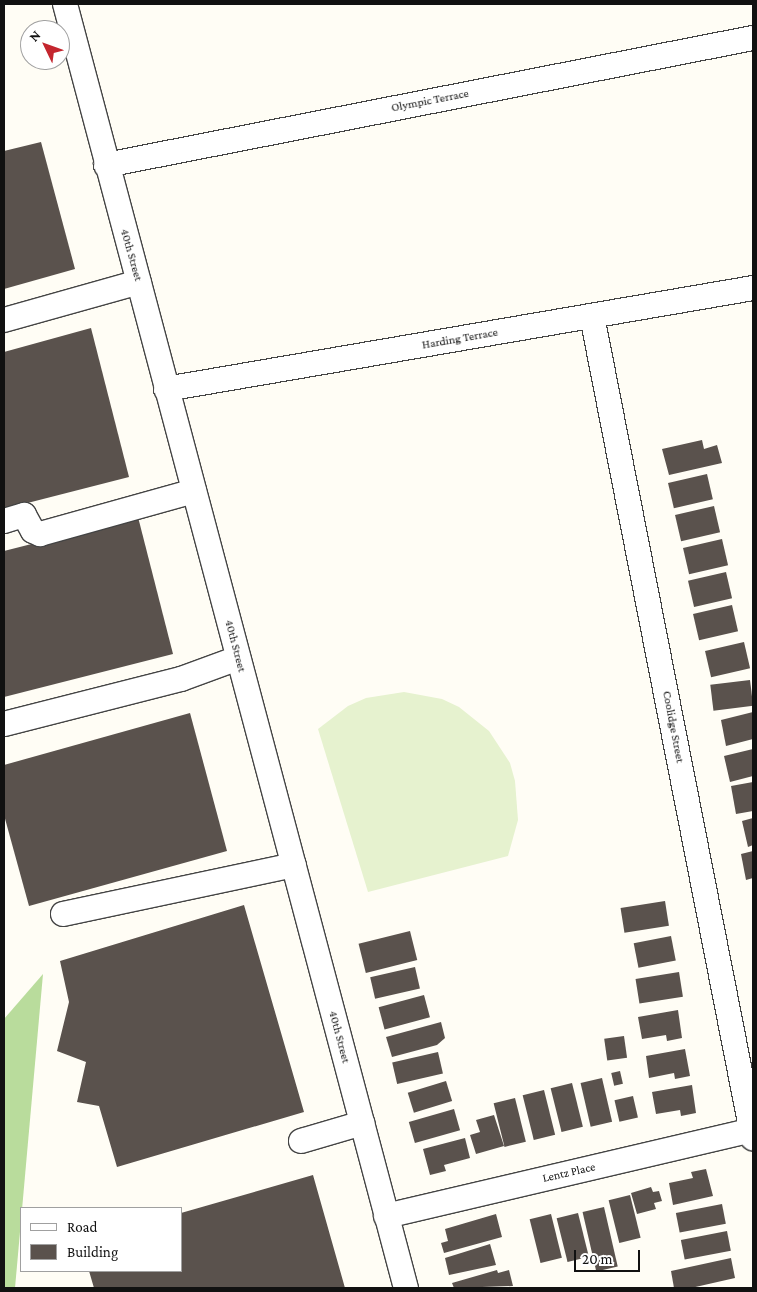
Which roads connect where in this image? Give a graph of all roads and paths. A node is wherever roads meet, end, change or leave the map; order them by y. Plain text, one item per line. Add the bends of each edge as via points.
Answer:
1 (65, 4) edge
2 (753, 38) edge
3 (106, 164) junction
4 (139, 282) junction
5 (753, 288) edge
6 (592, 316) junction
7 (4, 320) edge
8 (166, 389) junction
9 (194, 491) junction
10 (4, 522) edge
11 (238, 658) junction
12 (4, 724) edge
13 (294, 865) junction
14 (63, 914) dead end
15 (362, 1123) junction
16 (752, 1134) edge
17 (302, 1141) dead end
18 (386, 1216) junction
19 (406, 1288) edge

1 - 3 street, 40th Street
2 - 3 street, Olympic Terrace
3 - 4 street, 40th Street
4 - 7 street
4 - 8 street, 40th Street
5 - 6 street, Harding Terrace
6 - 8 street, Harding Terrace
6 - 16 street, Coolidge Street
8 - 9 street, 40th Street
9 - 10 street via 40,534 33,531 24,515
9 - 11 street, 40th Street
11 - 12 street via 181,679
11 - 13 street, 40th Street
13 - 14 street
13 - 15 street, 40th Street
15 - 17 street
15 - 18 street, 40th Street
16 - 18 street, Lentz Place
18 - 19 street, 40th Street

